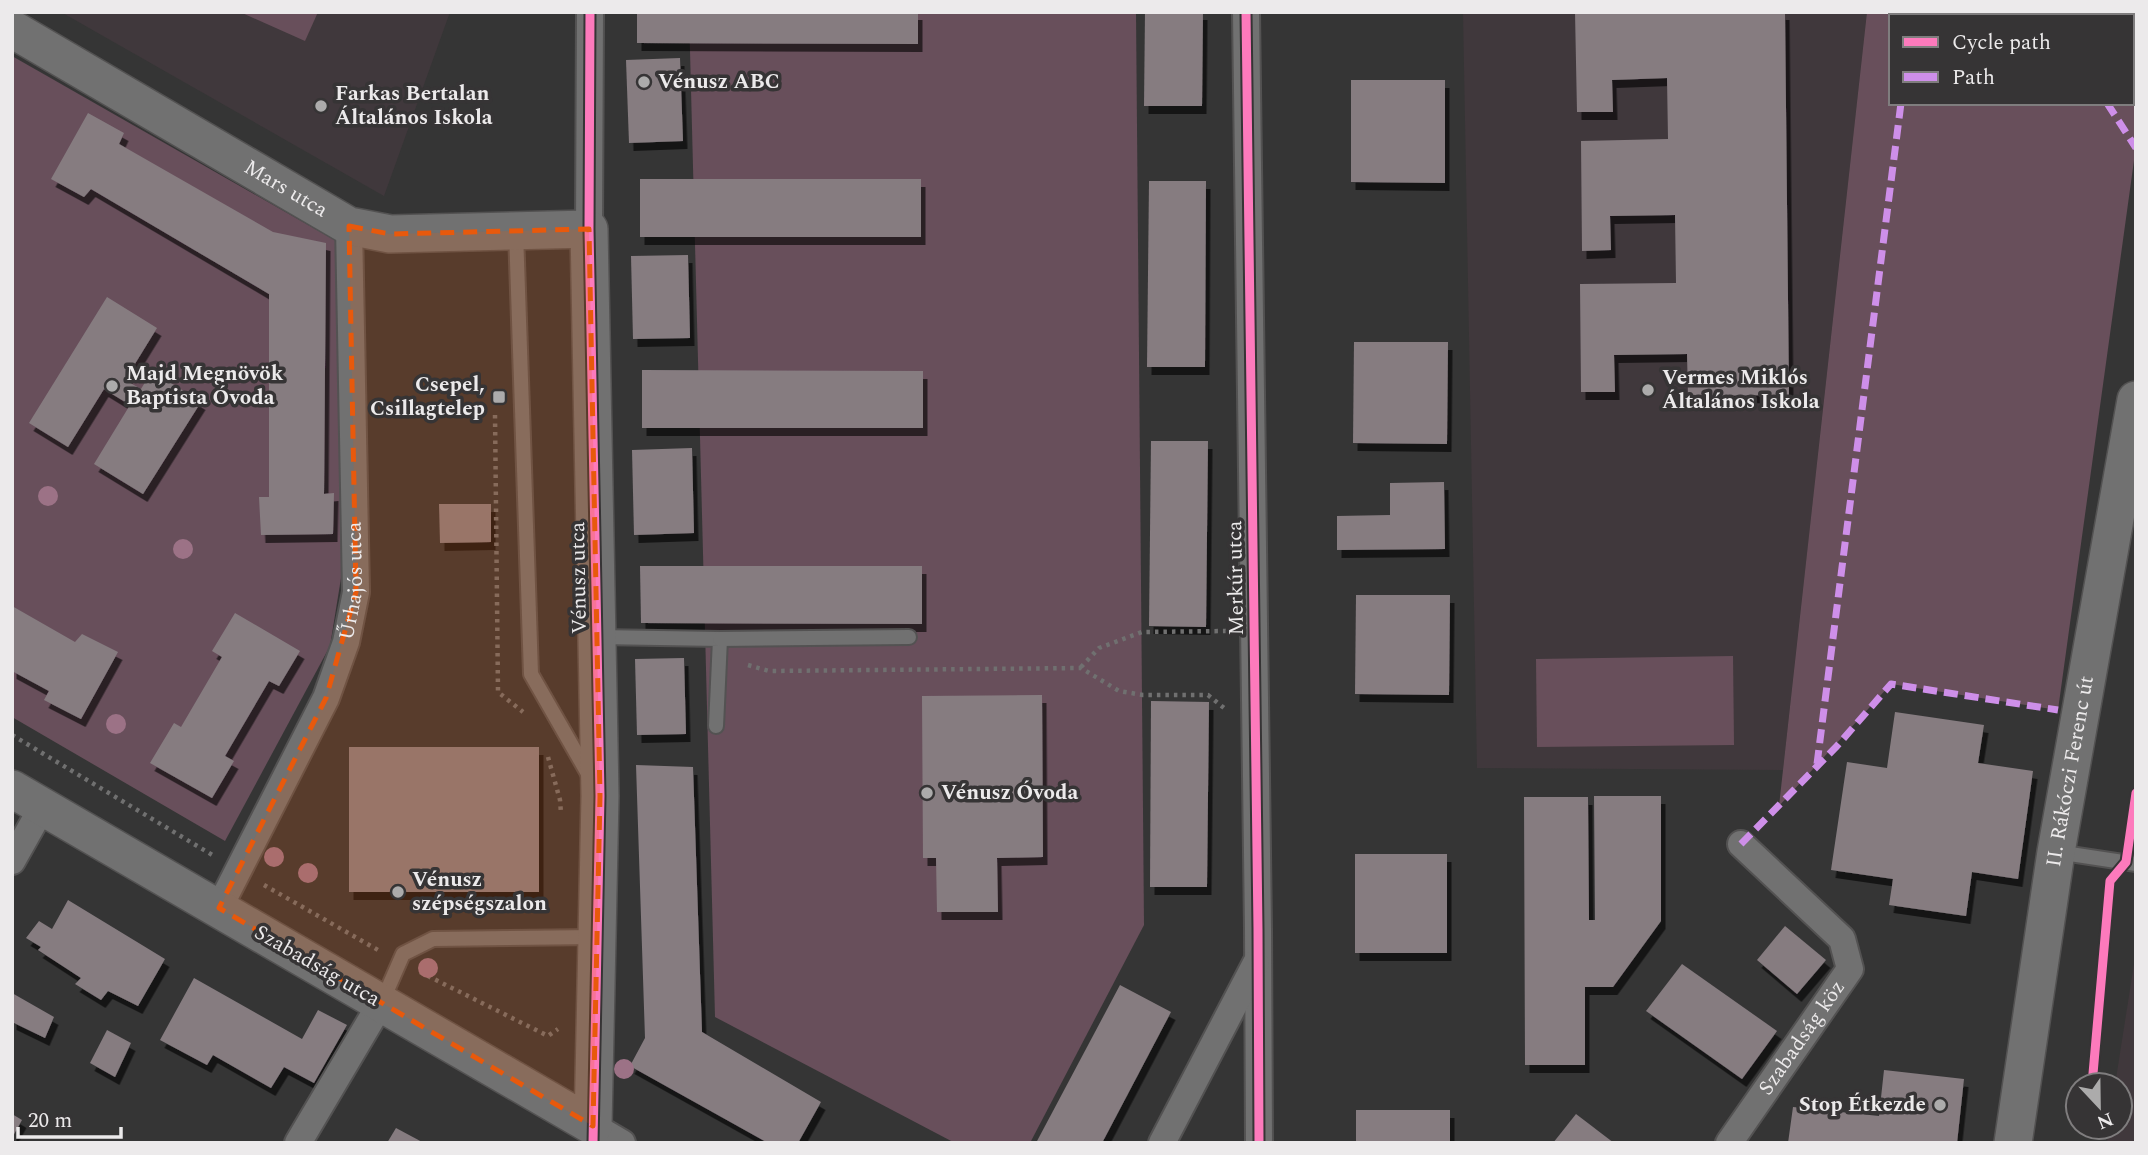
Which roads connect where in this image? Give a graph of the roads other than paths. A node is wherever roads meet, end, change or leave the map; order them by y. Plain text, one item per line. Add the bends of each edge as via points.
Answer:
1 (590, 12) edge
2 (1246, 12) edge
3 (12, 29) edge
4 (349, 226) junction
5 (589, 229) junction
6 (516, 231) junction
7 (2136, 400) edge
8 (598, 637) junction
9 (909, 637) dead end
10 (720, 639) junction
11 (716, 726) dead end
12 (600, 796) junction
13 (28, 797) edge
14 (1741, 844) dead end
15 (2056, 852) junction
16 (12, 860) edge
17 (2136, 864) edge
18 (219, 908) junction
19 (598, 937) junction
20 (1259, 958) junction
21 (381, 1003) junction
22 (603, 1137) edge
23 (298, 1143) edge
24 (1162, 1143) edge
25 (1259, 1143) edge
26 (1729, 1143) edge
27 (2013, 1143) edge

1 - 5 street, Vénusz utca
2 - 20 street, Merkúr utca
3 - 4 street, Mars utca
4 - 6 street, Mars utca via 390,234
4 - 18 street, Űrhajós utca via 356,592 346,642 326,698
5 - 6 street, Mars utca
5 - 8 street, Vénusz utca
6 - 12 lane via 531,674
7 - 15 street, II. Rákóczi Ferenc út
8 - 10 lane
8 - 12 street, Vénusz utca
9 - 10 lane
10 - 11 lane
12 - 19 street, Vénusz utca
13 - 16 street
13 - 18 street, Szabadság utca
14 - 26 street, Szabadság köz via 1842,939 1850,969
15 - 17 lane
15 - 27 street, II. Rákóczi Ferenc út
18 - 21 street, Szabadság utca
19 - 21 lane via 433,939 403,954
19 - 22 street, Vénusz utca
20 - 24 street, Merkúr utca
20 - 25 street, Merkúr utca
21 - 22 street, Szabadság utca
21 - 23 street

